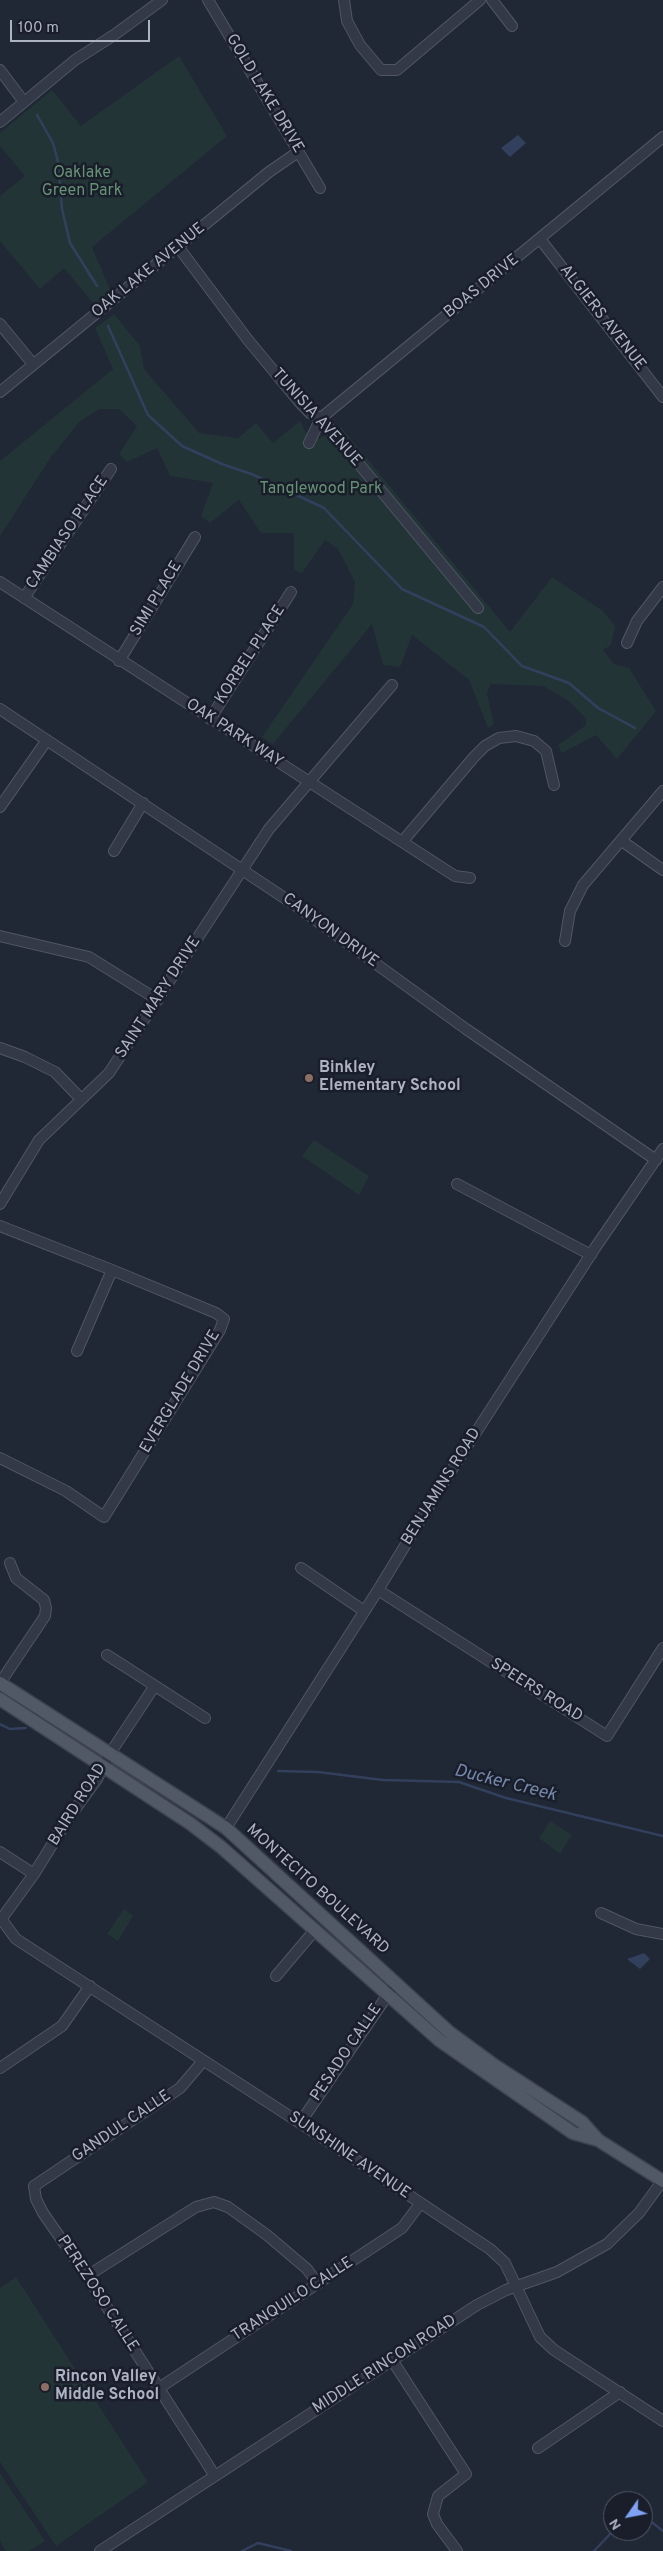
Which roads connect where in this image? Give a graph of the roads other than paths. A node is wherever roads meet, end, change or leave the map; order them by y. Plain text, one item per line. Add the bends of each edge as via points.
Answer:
1 (162, 0) edge
2 (208, 0) edge
3 (344, 0) edge
4 (480, 0) edge
5 (492, 0) edge
6 (512, 26) dead end
7 (0, 70) edge
8 (24, 102) junction
9 (0, 122) edge
10 (663, 137) edge
11 (298, 152) junction
12 (320, 188) dead end
13 (540, 239) junction
14 (179, 248) junction
15 (0, 324) edge
16 (33, 364) junction
17 (0, 392) edge
18 (663, 397) edge
19 (321, 418) junction
20 (309, 442) dead end
21 (111, 469) dead end
22 (195, 537) dead end
23 (0, 582) edge
24 (663, 587) edge
25 (291, 592) dead end
26 (24, 598) junction
27 (478, 608) dead end
28 (627, 643) dead end
29 (119, 661) junction
30 (392, 685) dead end
31 (0, 709) edge
32 (210, 719) junction
33 (47, 740) junction
34 (309, 784) junction
35 (554, 785) dead end
36 (663, 791) edge
37 (143, 803) junction
38 (0, 807) edge
39 (622, 840) junction
40 (402, 842) junction
41 (114, 851) dead end
42 (242, 870) junction
43 (663, 870) edge
44 (470, 878) dead end
45 (0, 936) edge
46 (566, 941) dead end
47 (158, 1000) junction
48 (0, 1048) edge
49 (81, 1099) junction
50 (663, 1149) edge
51 (656, 1160) junction
52 (457, 1184) dead end
53 (0, 1204) edge
54 (0, 1226) edge
55 (590, 1255) junction
56 (112, 1270) junction
57 (77, 1351) dead end
58 (0, 1458) edge
59 (10, 1563) dead end
60 (301, 1568) dead end
61 (378, 1590) junction
62 (364, 1611) junction
63 (663, 1648) edge
64 (107, 1655) dead end
65 (0, 1683) edge
66 (154, 1686) junction
67 (0, 1699) edge
68 (205, 1718) dead end
69 (107, 1760) junction
70 (226, 1828) junction
71 (0, 1852) edge
72 (34, 1874) junction
73 (601, 1913) dead end
74 (1, 1921) edge
75 (315, 1930) junction
76 (663, 1934) edge
77 (276, 1976) dead end
78 (396, 1984) junction
79 (90, 1986) junction
80 (387, 1994) junction
81 (203, 2061) junction
82 (0, 2068) edge
83 (300, 2123) junction
84 (598, 2140) junction
85 (663, 2180) edge
86 (34, 2186) joint
87 (420, 2204) junction
88 (87, 2276) junction
89 (318, 2284) junction
90 (516, 2286) junction
91 (392, 2360) junction
92 (159, 2388) junction
93 (620, 2392) junction
94 (663, 2421) edge
95 (538, 2448) dead end
96 (215, 2476) junction
97 (100, 2551) edge
98 (457, 2551) edge

1 - 8 street via 75,60
2 - 11 street, GOLD LAKE DRIVE
3 - 4 street via 347,21 360,45 381,70 397,70
5 - 6 street
7 - 8 street
8 - 9 street
10 - 13 street, BOAS DRIVE
11 - 12 street, GOLD LAKE DRIVE
11 - 14 street, OAK LAKE AVENUE via 269,172
13 - 18 street, ALGIERS AVENUE
13 - 19 street, BOAS DRIVE
14 - 16 street, OAK LAKE AVENUE
14 - 19 street, TUNISIA AVENUE via 301,404 310,414
15 - 16 street
16 - 17 street, OAK LAKE AVENUE
19 - 20 street, BOAS DRIVE
19 - 27 street, TUNISIA AVENUE
21 - 26 street, CAMBIASO PLACE
22 - 29 street, SIMI PLACE
23 - 26 street, OAK PARK WAY
24 - 28 street via 637,622
25 - 32 street, KORBEL PLACE
26 - 29 street, OAK PARK WAY
29 - 32 street, OAK PARK WAY
30 - 34 street, SAINT MARY DRIVE
31 - 33 street, CANYON DRIVE
32 - 34 street, OAK PARK WAY
33 - 37 street, CANYON DRIVE
33 - 38 street
34 - 40 street, OAK PARK WAY
34 - 42 street, SAINT MARY DRIVE via 269,829
35 - 40 street via 546,751 534,741 516,736 499,738 474,757
36 - 39 street
37 - 41 street
37 - 42 street, CANYON DRIVE
39 - 43 street
39 - 46 street via 583,884 570,911
40 - 44 street, OAK PARK WAY via 455,876
42 - 47 street, SAINT MARY DRIVE
42 - 51 street, CANYON DRIVE
45 - 47 street via 89,957
47 - 49 street, SAINT MARY DRIVE via 109,1073
48 - 49 street via 55,1072
49 - 53 street, SAINT MARY DRIVE via 39,1140
50 - 51 street, BENJAMINS ROAD
51 - 55 street, BENJAMINS ROAD
52 - 55 street
54 - 56 street, EVERGLADE DRIVE
55 - 61 street, BENJAMINS ROAD
56 - 57 street
56 - 58 street, EVERGLADE DRIVE via 216,1313 224,1319 220,1330 104,1517 66,1491
59 - 65 street via 16,1578 44,1600 46,1608 45,1616
60 - 62 street
61 - 62 street, BENJAMINS ROAD
61 - 63 street, SPEERS ROAD via 607,1736
62 - 70 street, BENJAMINS ROAD
64 - 66 street
65 - 69 main road, MONTECITO BOULEVARD
66 - 68 street
66 - 69 street, BAIRD ROAD
67 - 69 main road, MONTECITO BOULEVARD
69 - 70 main road, MONTECITO BOULEVARD
69 - 72 street, BAIRD ROAD
69 - 75 main road, MONTECITO BOULEVARD via 221,1847
70 - 78 main road, MONTECITO BOULEVARD
71 - 72 street
72 - 74 street, BAIRD ROAD
73 - 76 street via 636,1930
74 - 79 street, SUNSHINE AVENUE via 16,1939
75 - 77 street
75 - 80 main road, MONTECITO BOULEVARD
78 - 80 street, PESADO CALLE
78 - 84 main road, MONTECITO BOULEVARD via 449,2032 494,2066 582,2122
79 - 81 street, SUNSHINE AVENUE
79 - 82 street via 62,2026
80 - 83 street, PESADO CALLE
80 - 84 main road, MONTECITO BOULEVARD via 439,2040 498,2082 573,2133
81 - 83 street, SUNSHINE AVENUE
81 - 86 street, GANDUL CALLE via 180,2088
83 - 87 street, SUNSHINE AVENUE
84 - 85 main road, MONTECITO BOULEVARD
85 - 90 street, MIDDLE RINCON ROAD via 639,2213 607,2244 557,2272
86 - 88 street, PEREZOSO CALLE via 42,2213
87 - 89 street, TRANQUILO CALLE via 402,2228
87 - 90 street, SUNSHINE AVENUE via 490,2250 504,2263
88 - 89 street via 182,2215 214,2202 228,2207 267,2235 307,2269
88 - 92 street, PEREZOSO CALLE
89 - 92 street, TRANQUILO CALLE
90 - 91 street, MIDDLE RINCON ROAD via 477,2305
90 - 93 street, SUNSHINE AVENUE via 540,2337 554,2350
91 - 96 street, MIDDLE RINCON ROAD
91 - 98 street via 466,2474 438,2496 433,2514
92 - 96 street, PEREZOSO CALLE
93 - 94 street, SUNSHINE AVENUE
93 - 95 street
96 - 97 street, MIDDLE RINCON ROAD

